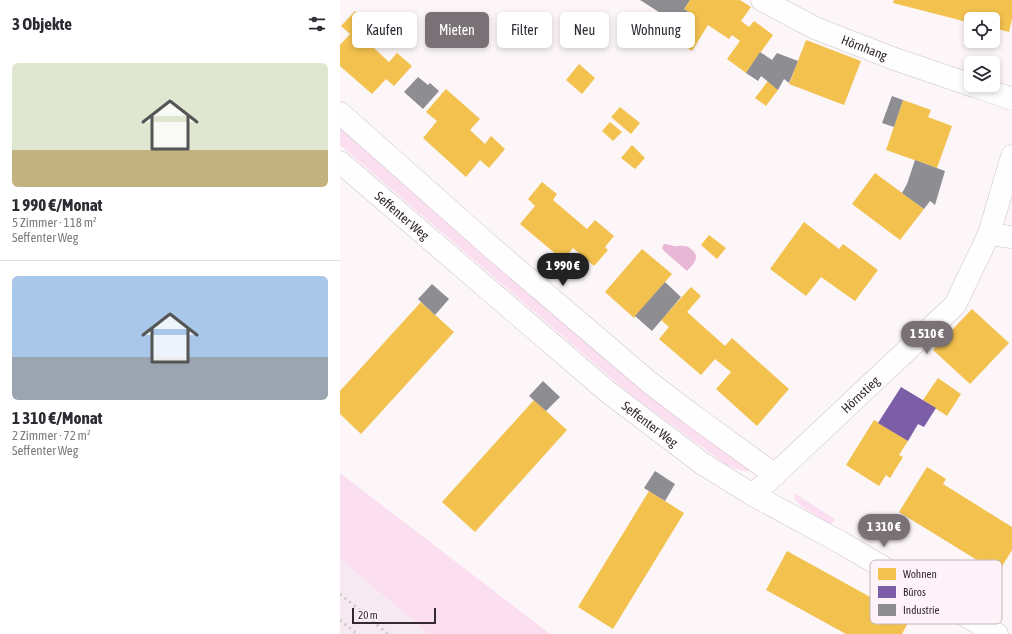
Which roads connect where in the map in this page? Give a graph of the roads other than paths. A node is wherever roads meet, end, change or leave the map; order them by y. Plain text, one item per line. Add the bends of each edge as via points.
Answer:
1 (762, 0) edge
2 (964, 83) edge
3 (992, 92) edge
4 (1012, 99) edge
5 (340, 113) edge
6 (1012, 156) edge
7 (340, 162) edge
8 (989, 234) junction
9 (1012, 237) edge
10 (775, 475) junction
11 (752, 495) junction
12 (871, 560) edge
13 (980, 624) edge
14 (997, 634) edge

1 - 2 street, Hörnhang via 815,28
3 - 4 street, Hörnhang
5 - 10 street via 649,382
6 - 8 street, Hörnstieg
7 - 11 street, Seffenter Weg via 608,392 703,464
8 - 9 street
8 - 10 street, Hörnstieg via 955,305
10 - 11 street, Hörnstieg
11 - 12 street, Seffenter Weg
13 - 14 street, Seffenter Weg

